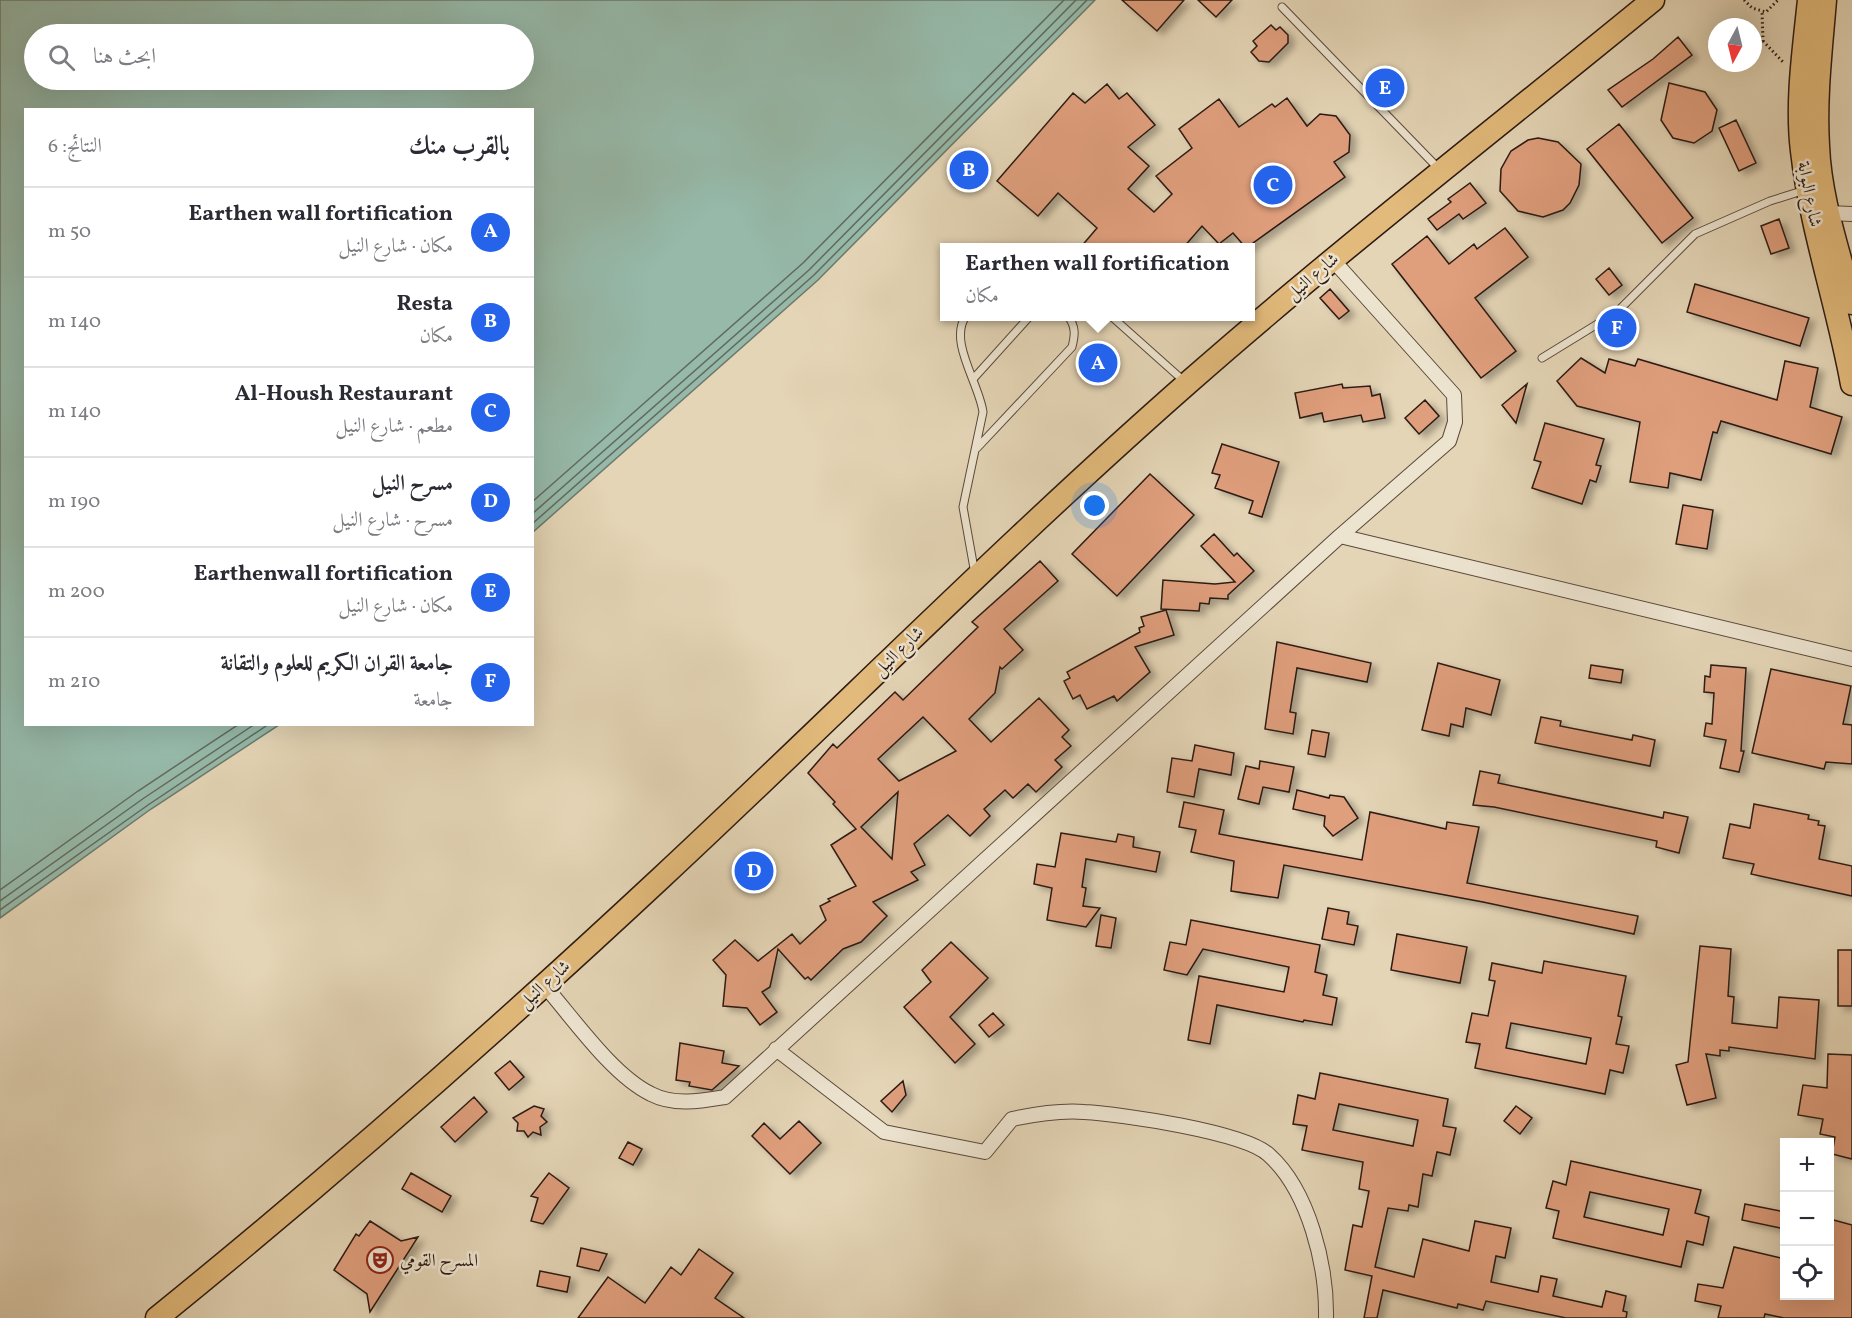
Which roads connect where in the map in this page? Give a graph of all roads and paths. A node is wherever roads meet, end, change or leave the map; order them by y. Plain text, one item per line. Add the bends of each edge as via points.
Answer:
1 (1653, 0) edge
2 (1744, 0) edge
3 (1778, 0) edge
4 (1809, 0) edge
5 (1825, 0) edge
6 (1281, 7) dead end
7 (1762, 11) junction
8 (1763, 41) joint
9 (1784, 63) dead end
10 (1442, 172) junction
11 (1807, 189) junction
12 (1828, 213) junction
13 (1852, 214) edge
14 (1332, 259) junction
15 (1852, 303) edge
16 (963, 321) edge
17 (1025, 321) edge
18 (1072, 321) edge
19 (1117, 321) edge
20 (1542, 358) dead end
21 (974, 378) junction
22 (1187, 384) junction
23 (1852, 384) edge
24 (976, 448) junction
25 (1340, 536) junction
26 (976, 578) junction
27 (1852, 659) edge
28 (544, 985) junction
29 (777, 1049) junction
30 (157, 1318) edge
31 (1326, 1318) edge

1 - 10 main road, شارع النيل
2 - 7 path
3 - 7 path via 1766,12
4 - 11 main road, شارع البوابة via 1801,93 1801,148
5 - 12 main road, شارع البوابة via 1817,97 1818,149
6 - 10 lane
7 - 8 path
8 - 9 path
10 - 14 main road, شارع النيل
11 - 20 lane via 1695,234 1617,312
11 - 23 main road, شارع البوابة
12 - 13 street
12 - 15 main road, شارع البوابة
14 - 22 main road, شارع النيل
14 - 25 street via 1454,395 1455,422 1449,441
16 - 21 lane via 959,340
17 - 21 lane
18 - 24 lane via 1075,334 1072,347
19 - 22 lane
21 - 24 lane via 983,412
22 - 26 main road, شارع النيل
24 - 26 lane via 963,507
25 - 27 street
25 - 29 street
26 - 28 main road, شارع النيل
28 - 29 street via 625,1078 653,1096 694,1103 725,1097
28 - 30 main road, شارع النيل via 239,1252
29 - 31 street via 884,1132 964,1148 985,1152 1012,1119 1045,1113 1084,1112 1188,1127 1243,1140 1267,1152 1292,1183 1319,1252

